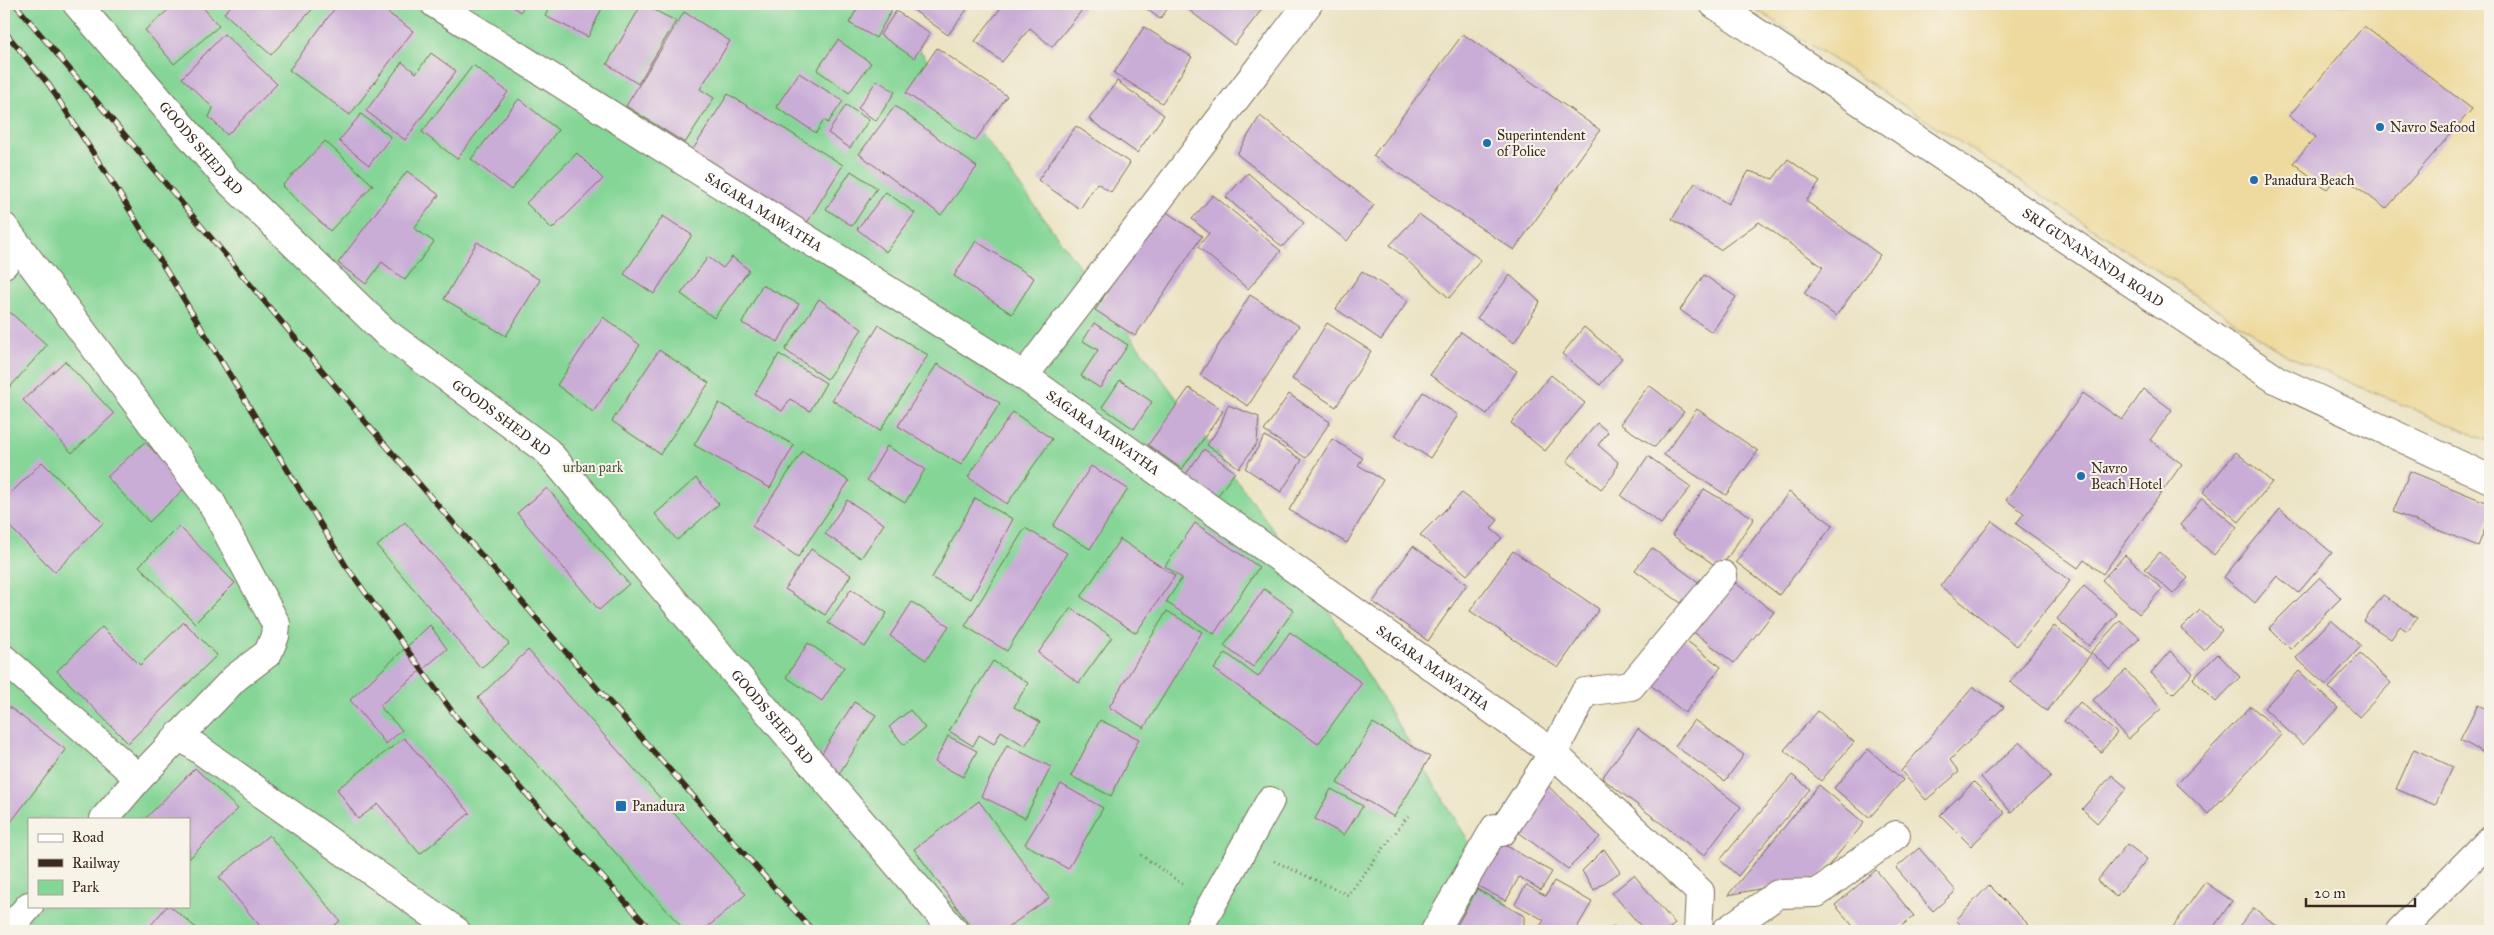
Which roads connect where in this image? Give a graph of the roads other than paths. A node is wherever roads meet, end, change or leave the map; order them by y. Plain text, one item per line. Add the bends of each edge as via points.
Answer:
1 (77, 4) edge
2 (435, 4) edge
3 (1308, 4) edge
4 (1714, 4) edge
5 (8, 245) edge
6 (1024, 376) junction
7 (2490, 479) edge
8 (1722, 575) dead end
9 (4, 659) edge
10 (179, 736) junction
11 (1553, 753) junction
12 (138, 778) junction
13 (1270, 801) dead end
14 (105, 818) edge
15 (1896, 835) dead end
16 (2490, 840) edge
17 (28, 907) edge
18 (8, 931) edge
19 (456, 931) edge
20 (954, 931) edge
21 (1198, 931) edge
22 (1435, 931) edge
23 (1698, 931) edge
24 (1726, 931) edge
25 (2400, 931) edge

1 - 20 street, GOODS SHED RD via 228,180 385,332 546,451
2 - 6 street, SAGARA MAWATHA
3 - 6 street
4 - 7 street, SRI GUNANANDA ROAD via 2277,380
5 - 10 street via 211,502 276,624 276,636 268,653 235,678
6 - 11 street, SAGARA MAWATHA
8 - 11 street via 1631,686 1585,692
9 - 12 street
10 - 12 street
10 - 19 street
11 - 22 street via 1502,832 1494,828
11 - 23 street, SAGARA MAWATHA via 1700,892
12 - 14 street
13 - 21 street
15 - 24 street via 1817,894 1778,894
16 - 25 street
17 - 18 street

